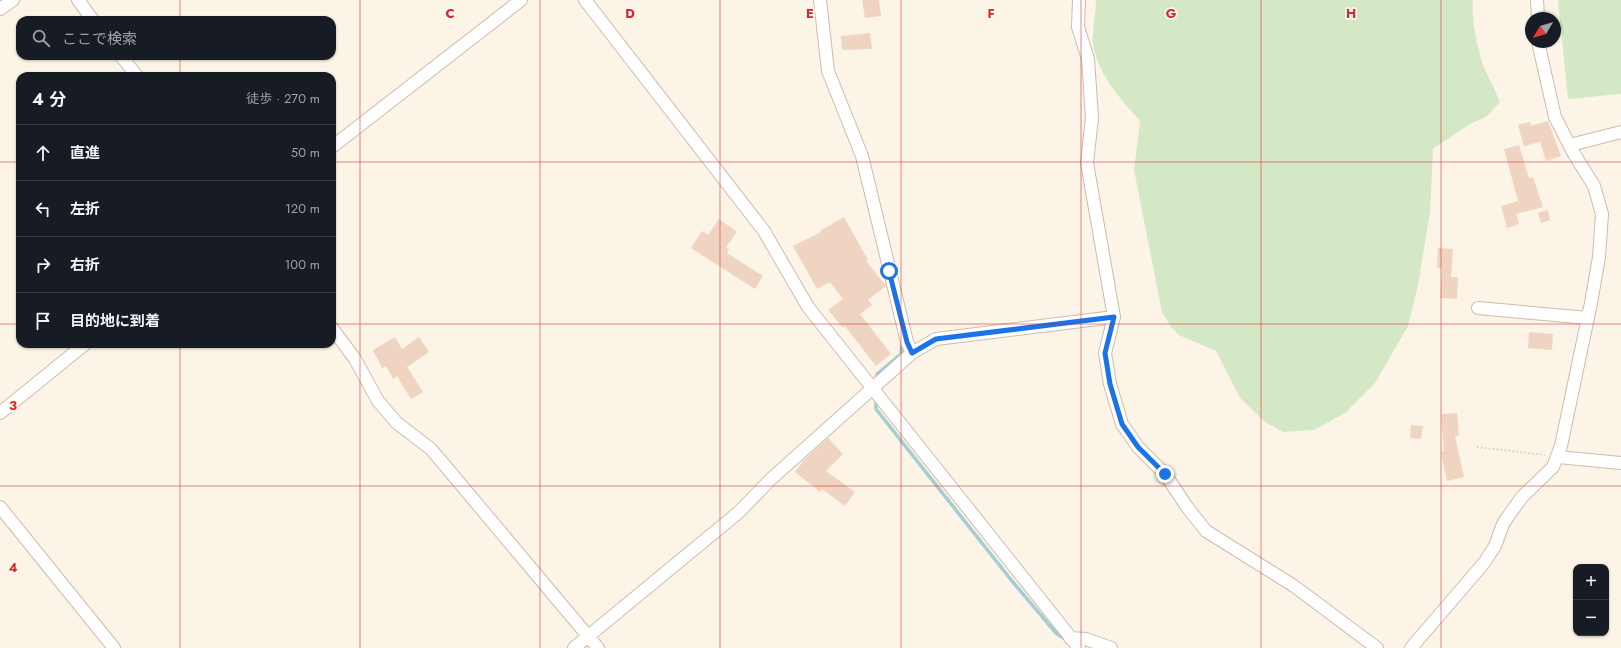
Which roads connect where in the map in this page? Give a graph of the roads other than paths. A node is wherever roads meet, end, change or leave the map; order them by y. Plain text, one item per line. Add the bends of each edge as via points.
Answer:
1 (13, 0) edge
2 (78, 0) edge
3 (521, 0) edge
4 (585, 0) edge
5 (820, 0) edge
6 (1079, 0) edge
7 (1537, 0) edge
8 (0, 9) edge
9 (1538, 12) edge
10 (90, 16) edge
11 (1539, 48) edge
12 (124, 60) edge
13 (134, 72) edge
14 (1621, 132) edge
15 (336, 144) edge
16 (1570, 145) junction
17 (1478, 308) dead end
18 (1114, 317) junction
19 (1588, 318) junction
20 (336, 333) edge
21 (80, 348) edge
22 (912, 353) junction
23 (870, 388) junction
24 (0, 412) edge
25 (1558, 457) junction
26 (1621, 463) edge
27 (0, 507) edge
28 (588, 636) junction
29 (1070, 638) junction
30 (114, 648) edge
31 (574, 648) edge
32 (598, 648) edge
33 (1079, 648) edge
34 (1111, 648) edge
35 (1377, 648) edge
36 (1411, 648) edge

1 - 8 street
2 - 10 street
3 - 15 street
4 - 23 street via 744,202 764,230 808,307
5 - 22 street via 828,71 862,156 905,335
6 - 18 street via 1078,27 1088,59 1092,118 1087,163
7 - 9 street
11 - 16 street via 1555,117
12 - 13 street
14 - 16 street
16 - 19 street via 1594,186 1602,214 1599,257
17 - 19 street
18 - 22 street via 936,339
18 - 35 street via 1105,353 1115,405 1131,439 1165,474 1206,531 1294,586
19 - 25 street
20 - 28 street via 355,359 378,401 397,423 432,449
21 - 24 street
22 - 23 street
23 - 28 street via 739,512
23 - 29 street
25 - 26 street
25 - 36 street via 1553,467 1522,497 1509,515 1484,563
27 - 30 street
28 - 31 street
28 - 32 street
29 - 33 street
29 - 34 street via 1086,639

